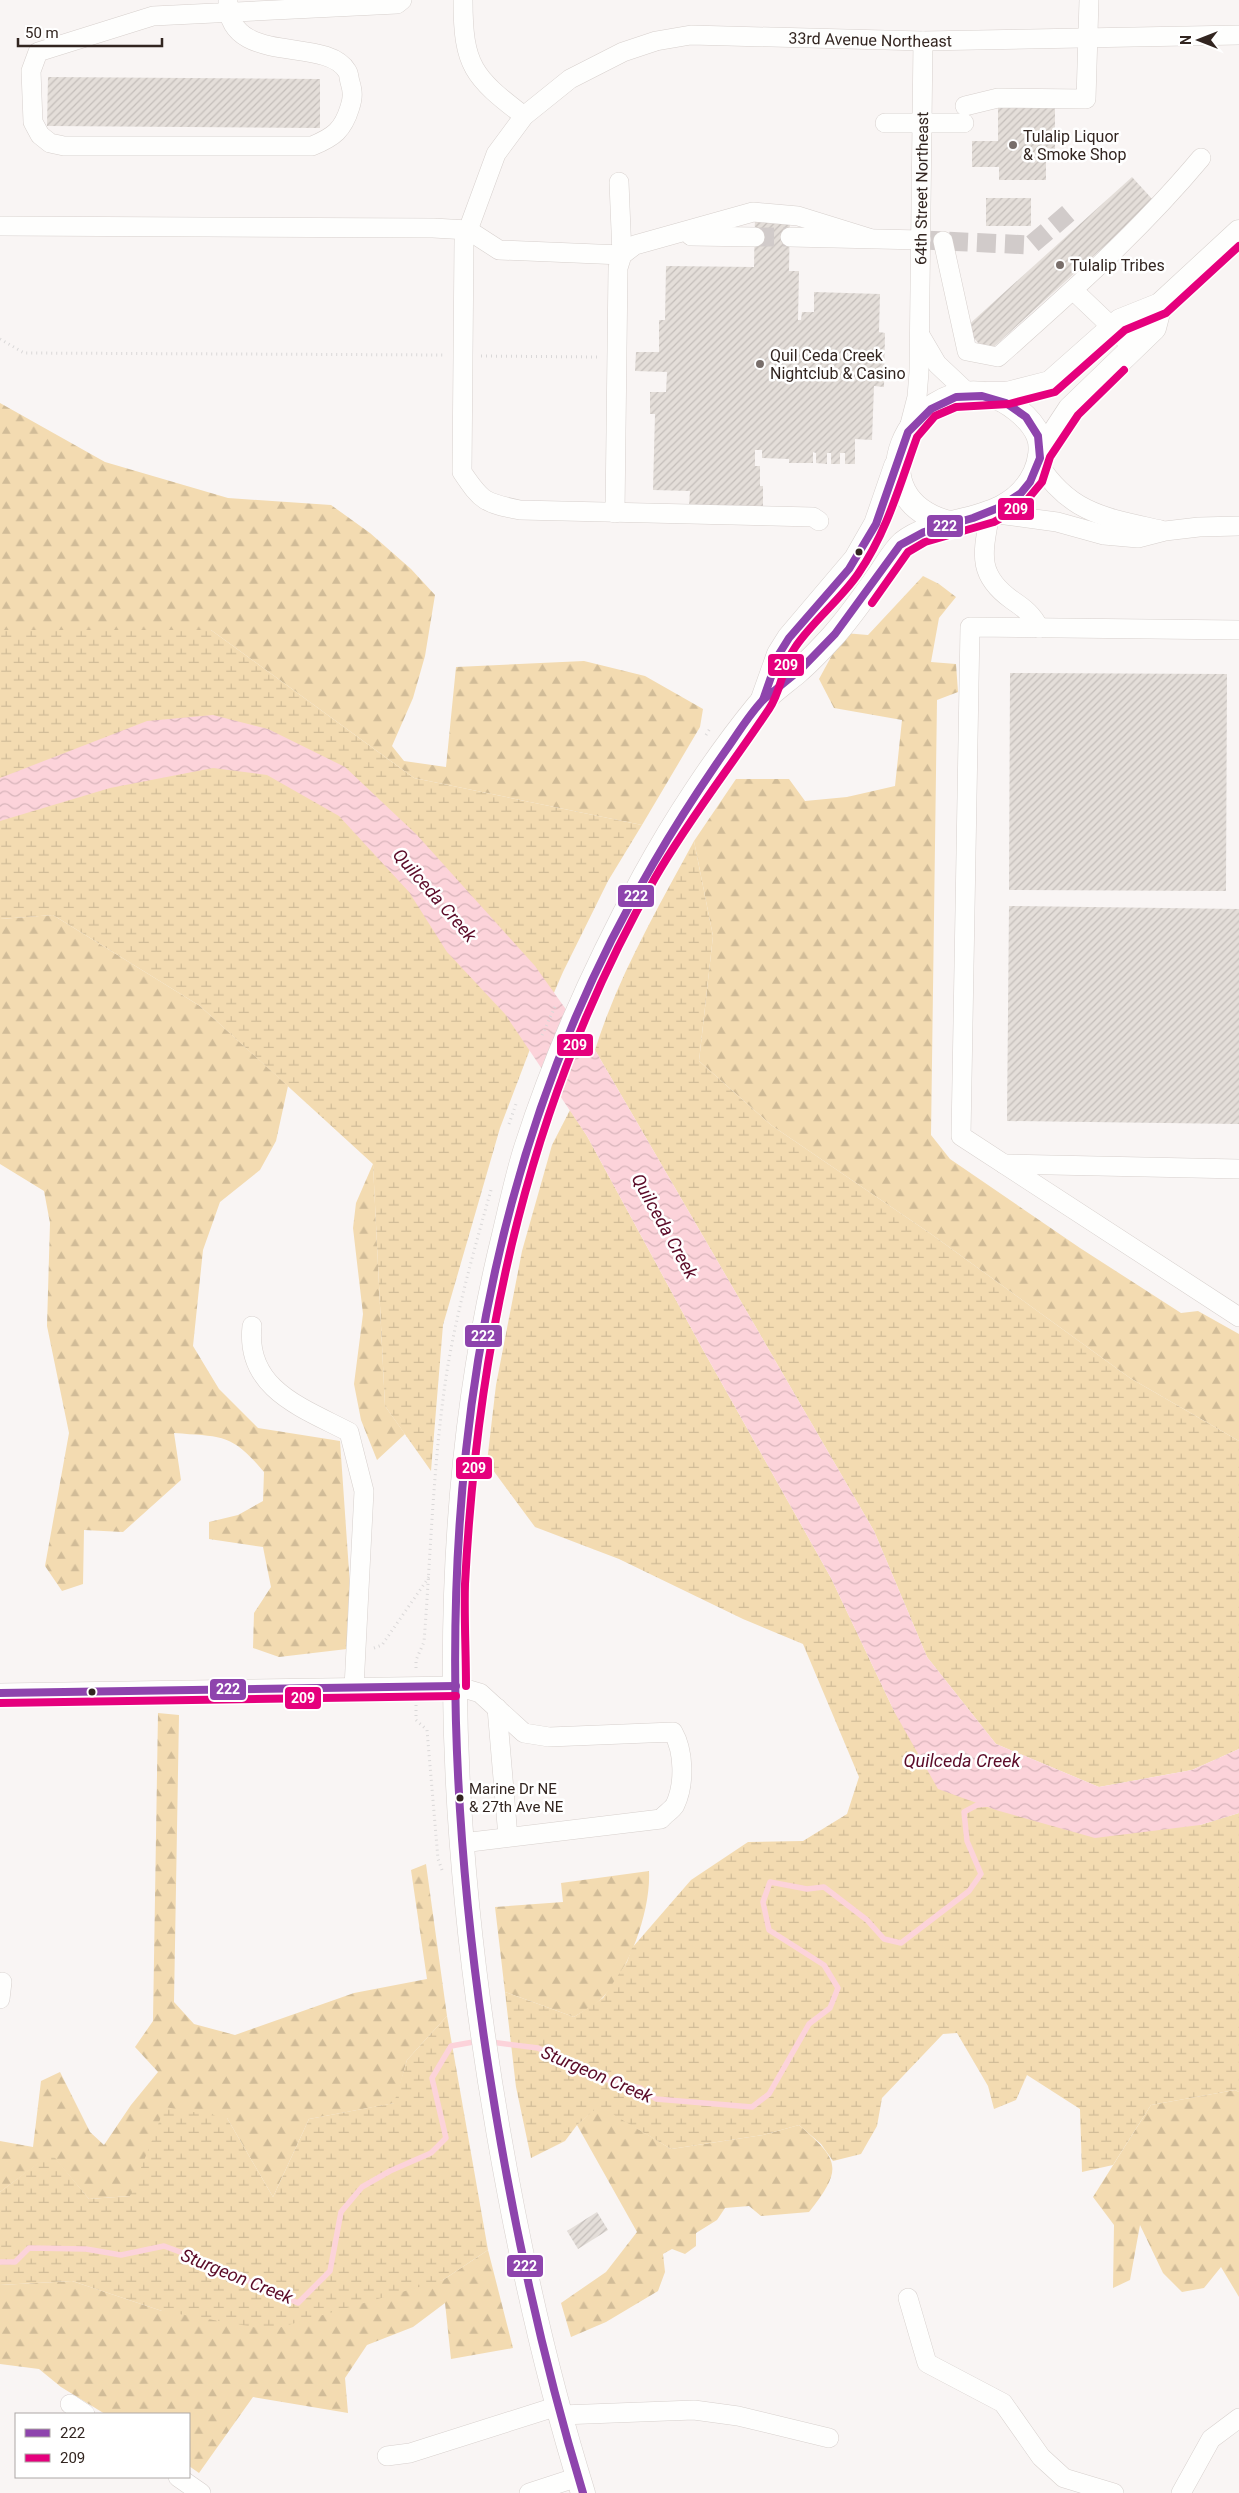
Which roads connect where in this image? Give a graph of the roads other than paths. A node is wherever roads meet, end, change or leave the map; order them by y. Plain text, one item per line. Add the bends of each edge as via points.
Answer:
1 (402, 0) edge
2 (463, 0) edge
3 (1089, 0) edge
4 (228, 6) edge
5 (1239, 35) edge
6 (1089, 38) junction
7 (923, 42) junction
8 (524, 116) junction
9 (885, 124) dead end
10 (922, 124) junction
11 (1201, 158) dead end
12 (619, 182) dead end
13 (0, 226) edge
14 (468, 230) junction
15 (1239, 232) edge
16 (670, 236) junction
17 (754, 236) tunnel mouth
18 (790, 237) tunnel mouth
19 (869, 238) junction
20 (921, 240) junction
21 (943, 241) dead end
22 (622, 254) junction
23 (1074, 290) junction
24 (1160, 305) junction
25 (1113, 328) junction
26 (920, 335) junction
27 (1134, 348) junction
28 (978, 394) junction
29 (908, 432) junction
30 (1039, 458) junction
31 (898, 462) junction
32 (615, 513) junction
33 (990, 513) junction
34 (819, 521) dead end
35 (953, 524) junction
36 (1239, 526) edge
37 (1165, 531) junction
38 (1038, 628) junction
39 (1239, 630) edge
40 (762, 700) junction
41 (1004, 1164) junction
42 (1239, 1169) edge
43 (1239, 1317) edge
44 (252, 1326) dead end
45 (456, 1686) junction
46 (354, 1688) junction
47 (0, 1693) edge
48 (497, 1708) junction
49 (508, 1837) junction
50 (462, 1843) junction
51 (908, 2298) dead end
52 (560, 2410) junction
53 (1239, 2418) edge
54 (829, 2438) dead end
55 (386, 2456) dead end
56 (179, 2478) edge
57 (580, 2485) edge
58 (201, 2493) edge
59 (529, 2493) edge
60 (1114, 2493) edge
61 (1181, 2493) edge

1 - 4 street via 397,4
2 - 8 street via 467,53 478,77
3 - 6 street
4 - 4 street via 153,16 38,52 31,71 33,122 40,135 50,143 64,146 312,146 331,139 345,122 354,95 347,70 333,59 260,42 240,34 232,23
5 - 6 street, 33rd Avenue Northeast
6 - 7 street, 33rd Avenue Northeast
6 - 10 street via 1086,99 998,98 965,114
7 - 8 street, 33rd Avenue Northeast via 691,35 656,41 592,66 570,79
7 - 10 street, 64th Street Northeast
8 - 14 street, 33rd Avenue Northeast via 496,154
9 - 10 street
10 - 20 street, 64th Street Northeast
11 - 23 street via 1169,197
12 - 22 street
13 - 14 street
14 - 22 street via 499,250
14 - 32 street, 33rd Avenue Northeast via 464,242 462,472 477,495 491,504 520,510
15 - 24 main road
16 - 17 street
16 - 19 street via 753,212 798,216
16 - 22 street via 635,245
18 - 19 street
19 - 20 street
20 - 26 street, 64th Street Northeast
21 - 23 street via 967,351 998,357
22 - 32 street via 618,268
23 - 25 street
24 - 25 main road via 1120,321
24 - 27 main road via 1154,328
25 - 27 street
25 - 28 main road via 1050,383 1007,394
26 - 28 street via 937,364
26 - 29 street, 64th Street Northeast via 917,397
27 - 30 main road via 1070,409
28 - 29 main road via 954,397 929,408
28 - 30 main road via 1004,402 1028,421 1039,436
29 - 31 main road
30 - 33 main road via 1034,477 1006,504
30 - 37 street via 1054,485 1070,501 1087,511 1106,519
31 - 35 main road via 902,489 912,504 933,519
31 - 40 main road via 886,500 860,552 846,574 789,638
32 - 34 street, 33rd Avenue Northeast via 813,517
33 - 35 main road
33 - 37 street via 1057,522 1104,535 1138,538
33 - 38 street via 985,544 986,573 995,588 1030,613
35 - 40 main road via 921,533 900,544 832,638
36 - 37 street
38 - 39 street
38 - 41 street via 970,627 961,1136
40 - 45 main road via 685,808 645,875 598,967 555,1063 524,1155 478,1356 462,1487 455,1587
41 - 42 street
41 - 43 street
44 - 46 street via 250,1339 260,1373 284,1398 349,1432 364,1491
45 - 46 street
45 - 48 street via 480,1694
45 - 50 main road
46 - 47 street
48 - 49 street
48 - 49 street via 524,1733 550,1737 673,1732 679,1742 681,1779 674,1806 661,1818
49 - 50 street
50 - 52 main road via 469,1941 504,2167 525,2275
51 - 60 street via 927,2363 1003,2403 1041,2457 1064,2478
52 - 54 street via 694,2410 738,2416
52 - 55 street via 410,2453
52 - 57 main road
53 - 61 street via 1211,2439
56 - 58 street
57 - 59 street

